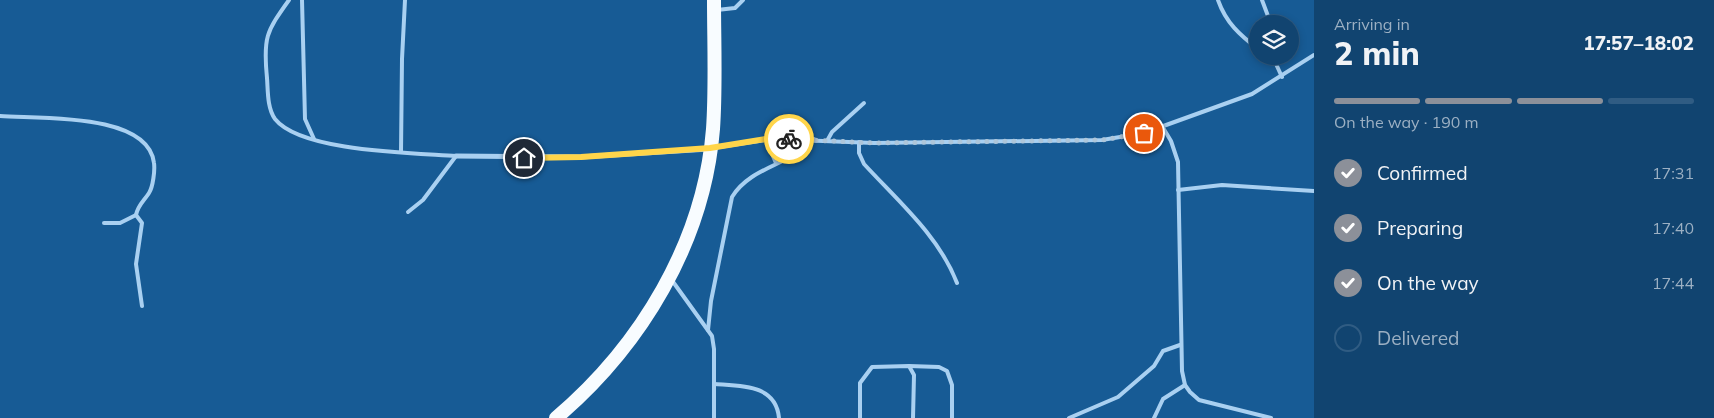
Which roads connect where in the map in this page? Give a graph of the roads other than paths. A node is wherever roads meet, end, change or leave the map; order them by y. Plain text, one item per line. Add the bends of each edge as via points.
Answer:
1 (289, 0) edge
2 (302, 0) edge
3 (405, 0) edge
4 (743, 0) edge
5 (1218, 0) edge
6 (1262, 0) edge
7 (714, 5) edge
8 (1268, 15) edge
9 (1249, 42) edge
10 (1314, 55) edge
11 (1275, 65) edge
12 (1282, 77) junction
13 (864, 103) dead end
14 (0, 116) edge
15 (1162, 126) junction
16 (772, 138) junction
17 (314, 139) junction
18 (814, 139) junction
19 (827, 140) junction
20 (859, 142) junction
21 (710, 148) junction
22 (401, 152) junction
23 (456, 156) junction
24 (776, 164) junction
25 (1178, 190) junction
26 (1314, 191) edge
27 (408, 212) dead end
28 (136, 215) junction
29 (104, 223) dead end
30 (670, 277) junction
31 (957, 283) dead end
32 (142, 306) dead end
33 (708, 330) junction
34 (1180, 345) junction
35 (908, 366) junction
36 (714, 384) junction
37 (1185, 385) junction
38 (1251, 412) junction
39 (556, 418) edge
40 (714, 418) edge
41 (779, 418) edge
42 (860, 418) edge
43 (913, 418) edge
44 (952, 418) edge
45 (1069, 418) edge
46 (1154, 418) edge
47 (1251, 418) edge
48 (1270, 418) edge

1 - 17 lane via 267,33 268,102 274,118 285,128
2 - 17 lane via 305,120
3 - 22 lane
4 - 7 lane via 735,8
5 - 9 lane via 1234,29
6 - 8 lane
7 - 21 highway via 715,89
10 - 12 lane
11 - 12 lane
12 - 15 lane via 1252,94
13 - 19 lane
14 - 28 lane via 103,122 127,130 145,144 154,162 151,191 137,207
15 - 20 lane via 1144,133 1102,140
15 - 25 lane via 1178,162
16 - 18 lane
16 - 21 lane
16 - 24 lane
17 - 22 lane via 336,146
18 - 19 lane
18 - 24 lane via 806,149
19 - 20 lane
20 - 31 lane via 864,164 927,232 942,252
21 - 23 street via 581,157
21 - 30 highway via 698,203
22 - 23 lane
23 - 27 lane via 423,200
24 - 33 lane via 737,188 732,197
25 - 26 lane via 1222,185
25 - 34 lane
28 - 29 lane via 120,223
28 - 32 lane via 142,223 136,264
30 - 33 lane
30 - 39 highway via 649,314 620,354 586,393
33 - 36 lane via 714,349
34 - 37 lane
34 - 45 lane via 1163,351 1154,366 1118,397
35 - 42 lane via 872,367 860,383
35 - 43 lane via 914,375
35 - 44 lane via 939,367 947,371 952,385
36 - 40 lane
36 - 41 lane via 743,386 767,393 778,407
37 - 38 lane via 1199,400
37 - 46 lane via 1163,399
38 - 47 lane
38 - 48 lane

